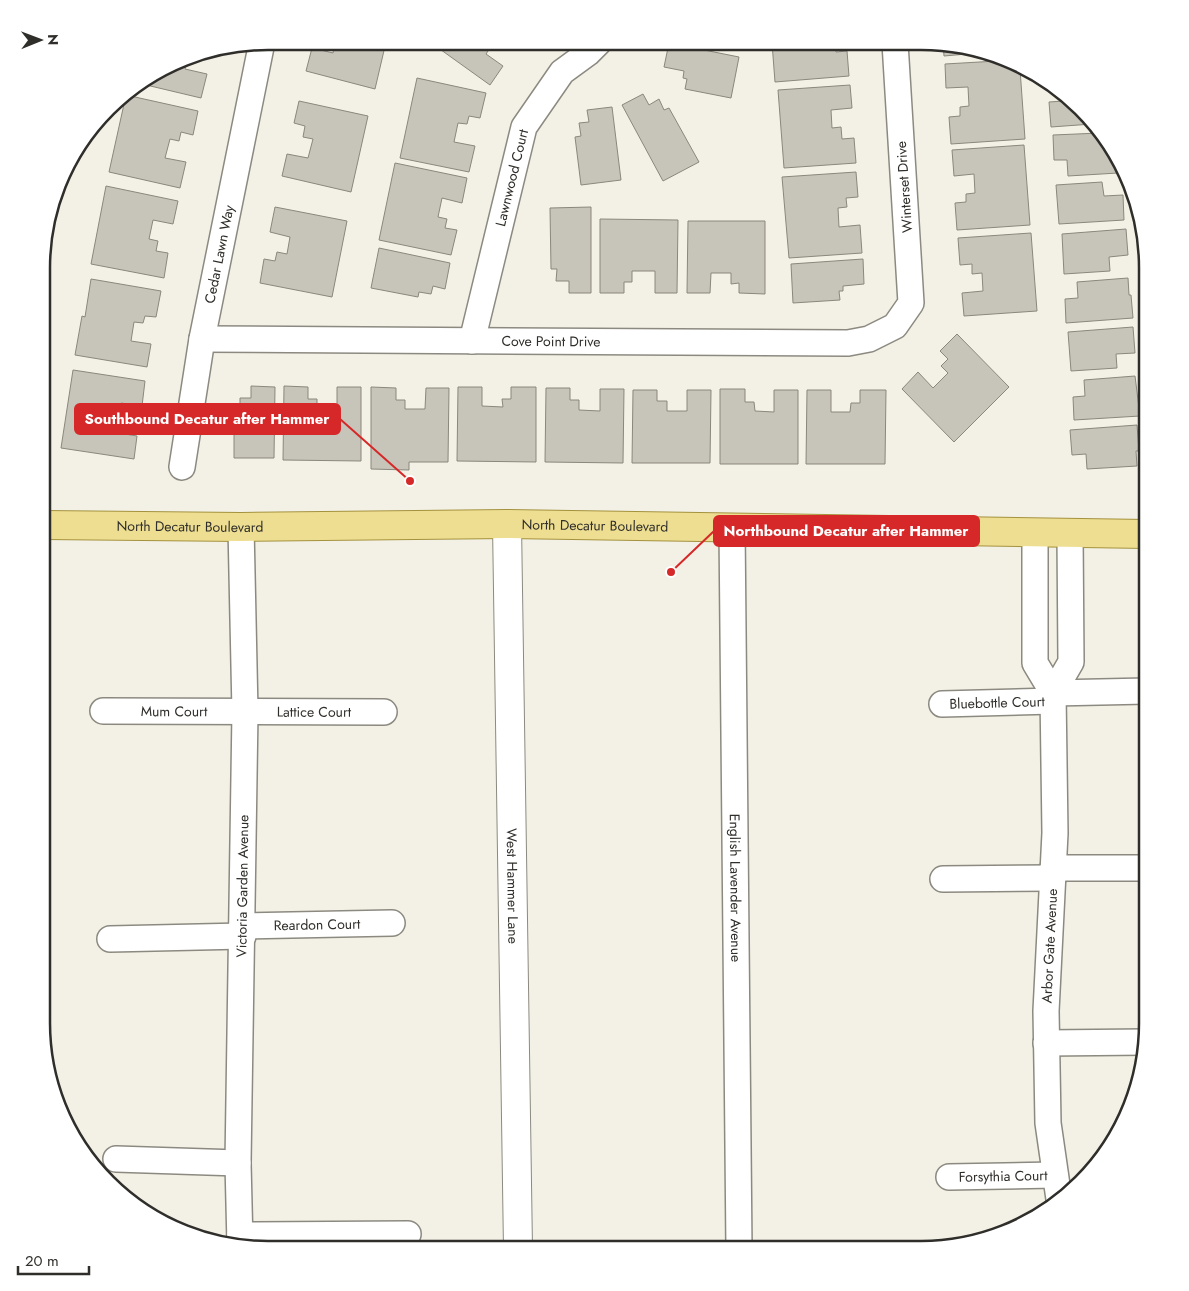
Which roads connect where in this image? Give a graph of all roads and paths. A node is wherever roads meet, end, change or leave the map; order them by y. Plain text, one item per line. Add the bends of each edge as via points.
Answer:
1 (260, 50) edge
2 (591, 50) edge
3 (895, 50) edge
4 (895, 326) joint
5 (202, 339) junction
6 (472, 341) junction
7 (182, 467) dead end
8 (507, 524) junction
9 (50, 525) edge
10 (242, 526) junction
11 (732, 527) junction
12 (1035, 533) junction
13 (1070, 534) junction
14 (1139, 534) edge
15 (1139, 692) edge
16 (1053, 697) junction
17 (942, 704) dead end
18 (103, 710) dead end
19 (245, 712) junction
20 (384, 712) dead end
21 (1139, 868) edge
22 (1053, 873) junction
23 (943, 879) dead end
24 (392, 923) dead end
25 (243, 931) junction
26 (110, 939) dead end
27 (1138, 1042) edge
28 (1046, 1043) junction
29 (116, 1159) dead end
30 (238, 1163) junction
31 (949, 1177) dead end
32 (1057, 1187) edge
33 (408, 1234) dead end
34 (240, 1240) edge
35 (245, 1240) edge
36 (518, 1241) edge
37 (739, 1241) edge

1 - 5 street, Cedar Lawn Way
2 - 6 street, Lawnwood Court via 562,72 524,127
3 - 4 street, Winterset Drive via 911,303
4 - 6 street, Cove Point Drive via 870,339 848,343
5 - 6 street, Cove Point Drive
5 - 7 street, Cedar Lawn Way
8 - 10 main road, North Decatur Boulevard
8 - 11 main road, North Decatur Boulevard
8 - 36 street, West Hammer Lane
9 - 10 main road, North Decatur Boulevard
10 - 19 street, Victoria Garden Avenue
11 - 12 main road, North Decatur Boulevard
11 - 37 street, English Lavender Avenue
12 - 13 main road, North Decatur Boulevard
12 - 16 street via 1034,663
13 - 14 main road, North Decatur Boulevard
13 - 16 street via 1071,662
15 - 16 street, Bluebottle Court
16 - 17 street, Bluebottle Court
16 - 22 street, Arbor Gate Avenue
18 - 19 street, Mum Court
19 - 20 street, Lattice Court
19 - 25 street, Victoria Garden Avenue
21 - 22 street
22 - 23 street
22 - 28 street, Arbor Gate Avenue
24 - 25 street, Reardon Court
25 - 26 street, Reardon Court
25 - 30 street, Victoria Garden Avenue
27 - 28 street
28 - 32 street, Arbor Gate Avenue via 1048,1123
29 - 30 street
30 - 34 street, Victoria Garden Avenue
31 - 32 street, Forsythia Court
33 - 35 street

